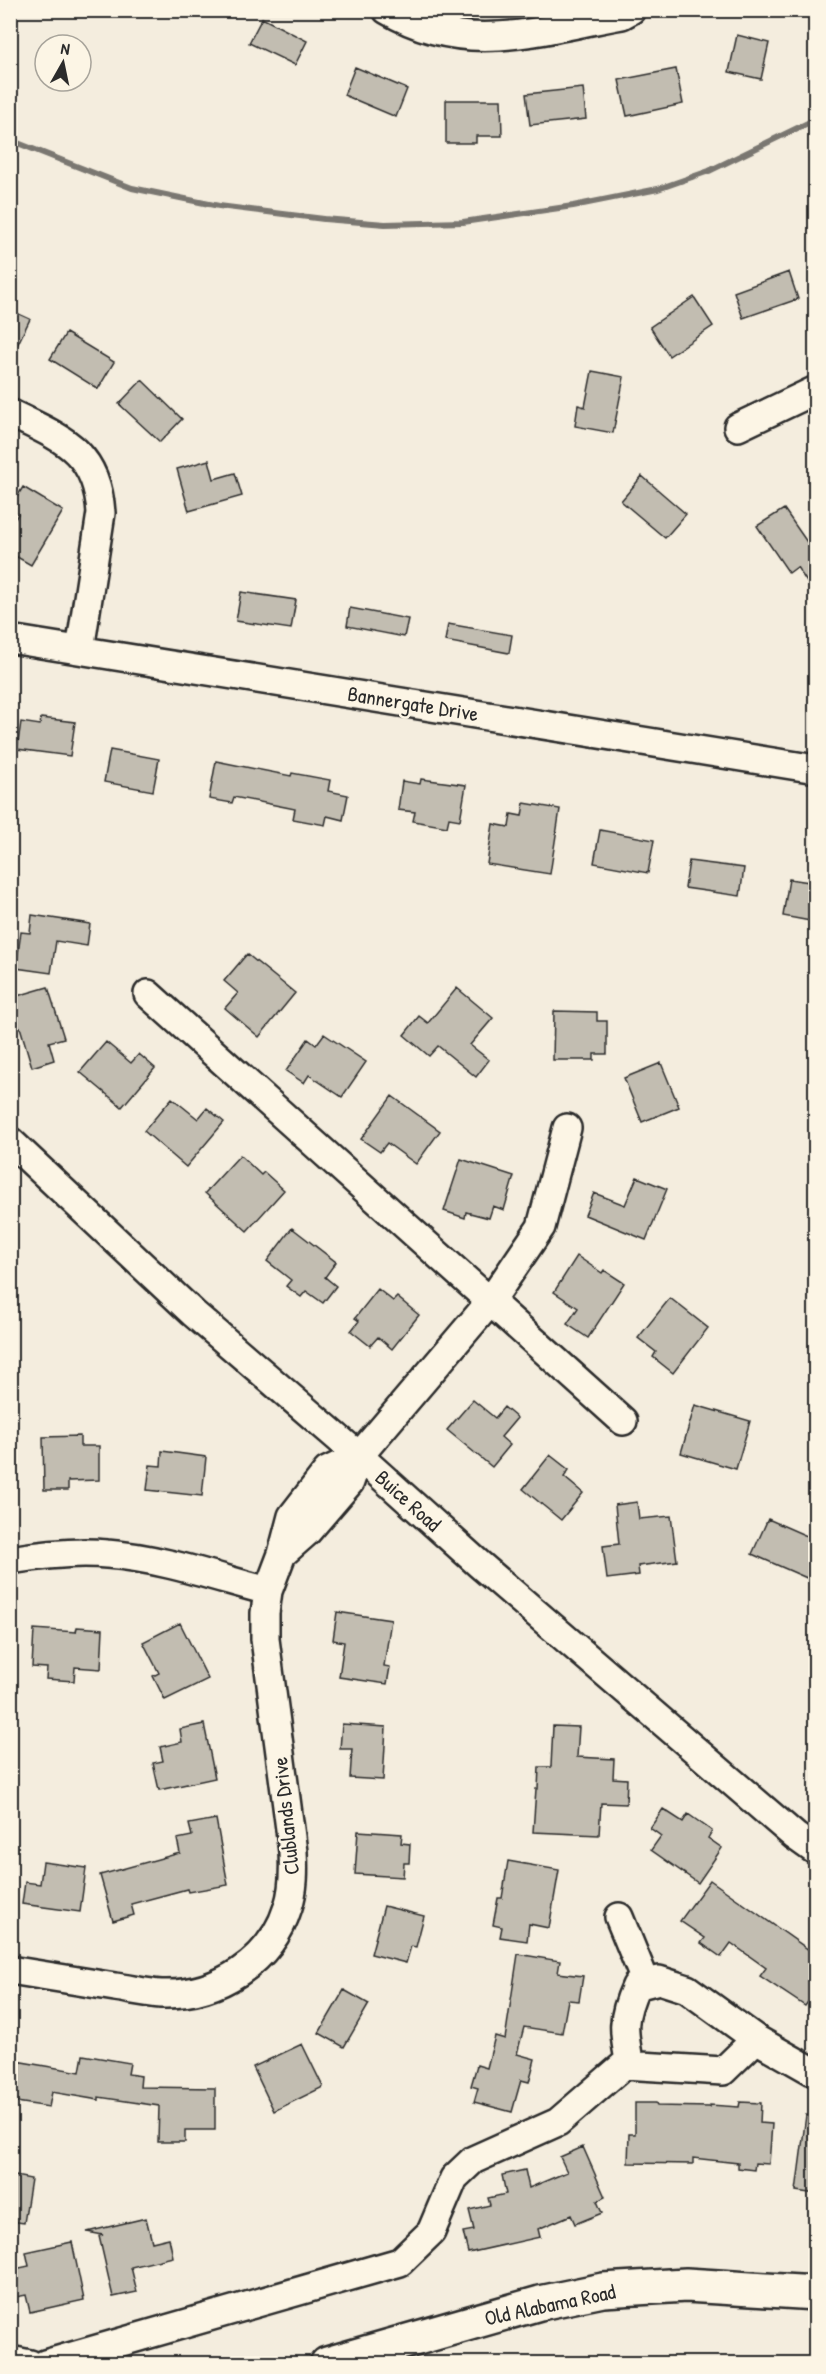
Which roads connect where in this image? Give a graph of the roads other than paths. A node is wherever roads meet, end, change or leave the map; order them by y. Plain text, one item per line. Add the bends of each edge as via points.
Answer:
1 (387, 10) edge
2 (631, 10) edge
3 (812, 399) edge
4 (10, 413) edge
5 (738, 428) dead end
6 (10, 639) edge
7 (80, 650) junction
8 (816, 769) edge
9 (148, 994) dead end
10 (567, 1128) dead end
11 (10, 1141) edge
12 (490, 1302) junction
13 (623, 1421) dead end
14 (359, 1456) junction
15 (10, 1560) edge
16 (268, 1590) junction
17 (816, 1851) edge
18 (620, 1917) dead end
19 (10, 1970) edge
20 (646, 1983) junction
21 (756, 2039) junction
22 (630, 2065) junction
23 (816, 2073) edge
24 (816, 2294) edge
25 (10, 2360) edge
26 (30, 2364) edge
27 (45, 2364) edge
28 (327, 2364) edge

1 - 2 street via 409,23 474,38 503,37 622,15
3 - 5 street
4 - 7 street via 63,439 78,451 90,467 100,492 101,513
6 - 7 street, Bannergate Drive
7 - 8 street, Bannergate Drive
9 - 12 street
10 - 12 street via 541,1227
11 - 14 street, Buice Road via 192,1313
12 - 13 street
12 - 14 street
14 - 16 street, Clublands Drive via 351,1482 282,1554
14 - 17 street, Buice Road via 488,1572
15 - 16 street via 105,1553 150,1560
16 - 19 street, Clublands Drive via 265,1638 294,1883 275,1936 256,1959 232,1977 199,1990 161,1994
18 - 20 street
20 - 21 street via 659,1980 687,1989
20 - 22 street via 636,1986 627,2005 623,2030
21 - 22 street via 723,2071
21 - 23 street
22 - 27 street via 624,2065 558,2122 473,2160 454,2178 431,2232 400,2262
24 - 28 main road, Old Alabama Road via 686,2285 603,2290 540,2303
25 - 26 street

